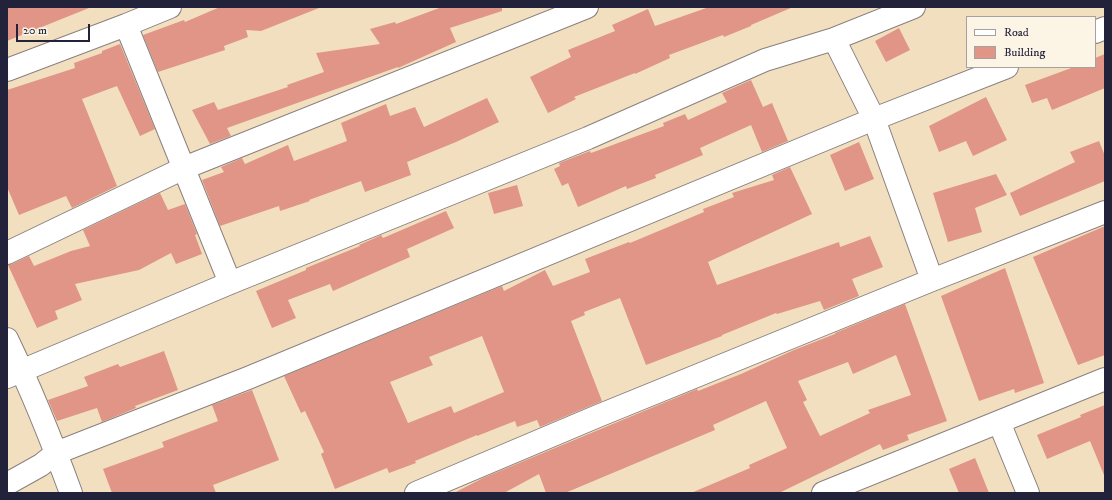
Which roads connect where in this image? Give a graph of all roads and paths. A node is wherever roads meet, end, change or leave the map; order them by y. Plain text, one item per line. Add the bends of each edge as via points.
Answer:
1 (170, 7) edge
2 (587, 7) edge
3 (914, 7) edge
4 (126, 25) junction
5 (834, 40) junction
6 (1004, 68) edge
7 (7, 70) edge
8 (874, 119) junction
9 (184, 168) junction
10 (1105, 212) edge
11 (7, 253) edge
12 (932, 280) junction
13 (230, 283) junction
14 (7, 339) edge
15 (15, 374) edge
16 (1105, 379) edge
17 (999, 422) junction
18 (56, 453) junction
19 (7, 484) edge
20 (71, 493) edge
21 (416, 493) edge
22 (823, 493) edge
23 (1028, 493) edge

1 - 4 street
2 - 9 street
3 - 5 street
4 - 7 street
4 - 9 street
5 - 8 street
5 - 13 street via 765,60 588,138
6 - 8 street
8 - 12 street
8 - 18 street via 255,375
9 - 11 street
9 - 13 street
10 - 12 street
12 - 21 street
13 - 15 street
14 - 15 street
15 - 18 street
16 - 17 street
17 - 22 street
17 - 23 street
18 - 19 street via 41,465
18 - 20 street

